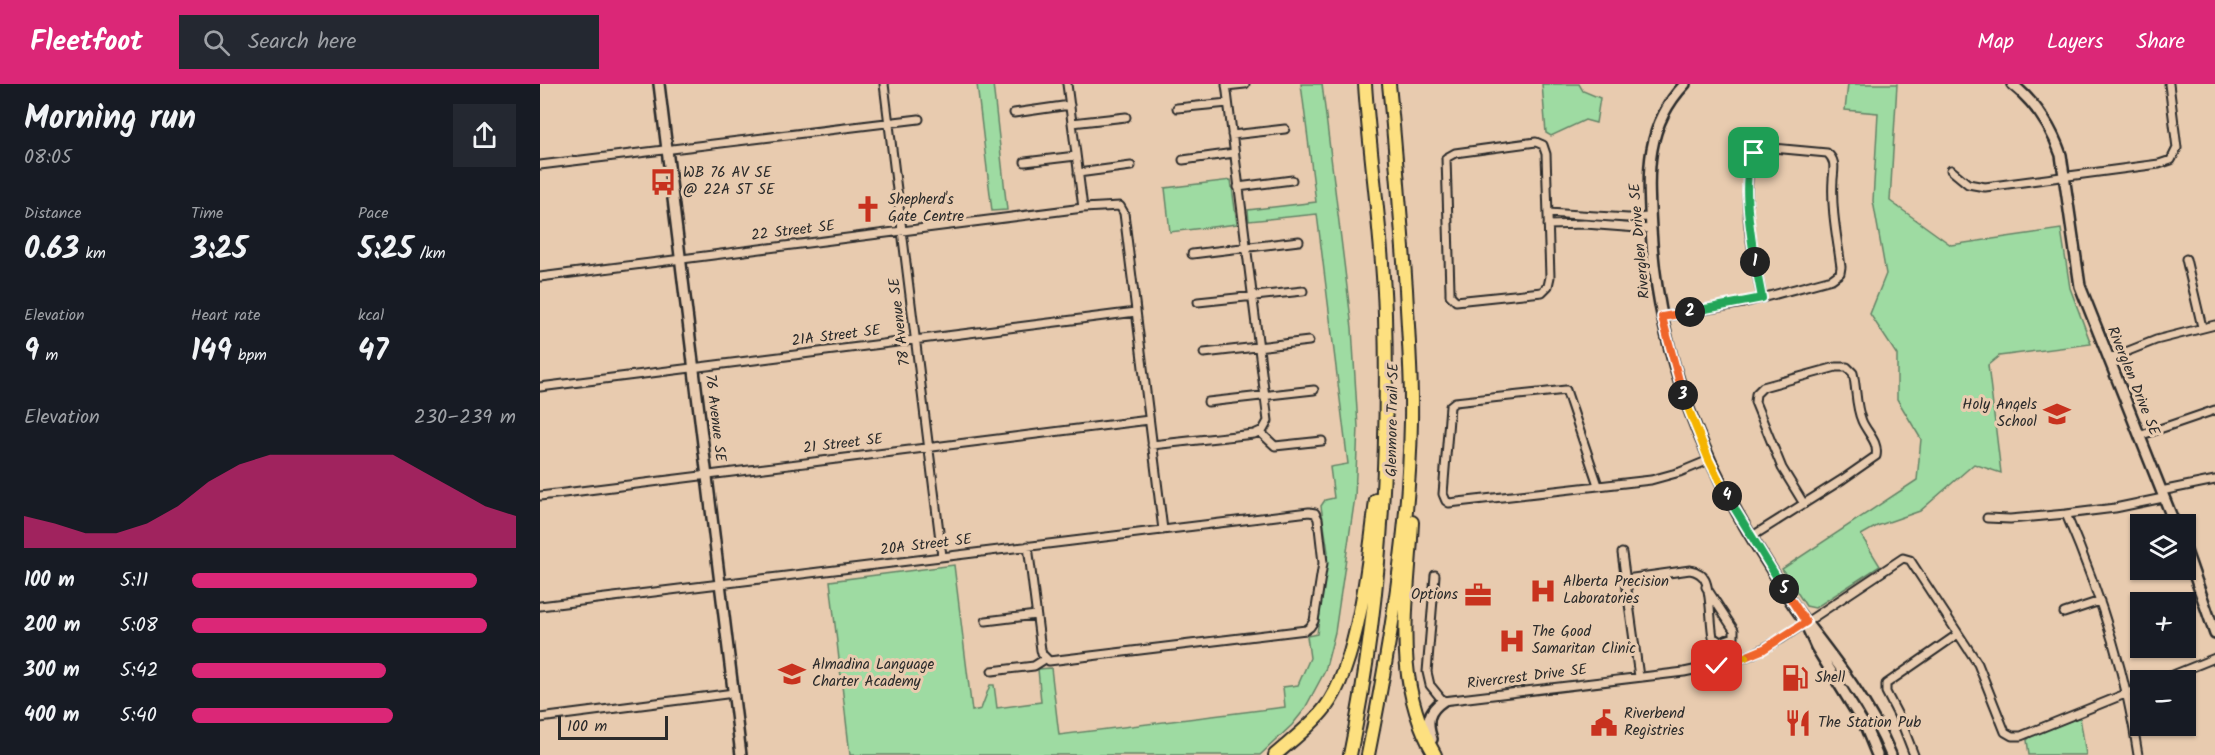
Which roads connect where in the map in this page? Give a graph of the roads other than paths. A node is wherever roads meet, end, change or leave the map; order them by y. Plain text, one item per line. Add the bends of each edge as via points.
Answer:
1 (659, 84) edge
2 (884, 84) edge
3 (1067, 84) edge
4 (1245, 84) edge
5 (1389, 84) edge
6 (1685, 84) edge
7 (2012, 84) edge
8 (2169, 84) edge
9 (1226, 85) edge
10 (1364, 85) edge
11 (1228, 103) junction
12 (1070, 105) junction
13 (1177, 108) dead end
14 (1014, 112) dead end
15 (1126, 117) dead end
16 (919, 119) dead end
17 (889, 123) junction
18 (1072, 123) junction
19 (1285, 129) dead end
20 (1232, 135) junction
21 (667, 148) junction
22 (1234, 153) junction
23 (1076, 156) junction
24 (1183, 160) dead end
25 (1025, 162) dead end
26 (540, 165) edge
27 (1131, 166) dead end
28 (1951, 171) dead end
29 (1078, 173) junction
30 (2064, 176) junction
31 (1292, 180) dead end
32 (1238, 186) junction
33 (1083, 208) junction
34 (1548, 213) junction
35 (1650, 217) junction
36 (1548, 225) junction
37 (1651, 229) junction
38 (903, 231) junction
39 (1299, 241) dead end
40 (1246, 248) junction
41 (1192, 254) dead end
42 (680, 259) junction
43 (2186, 259) dead end
44 (540, 277) edge
45 (1303, 291) dead end
46 (1252, 297) junction
47 (1762, 298) junction
48 (1198, 302) dead end
49 (1136, 312) junction
50 (1662, 317) junction
51 (2215, 325) edge
52 (2202, 327) junction
53 (915, 340) junction
54 (1309, 341) dead end
55 (1259, 347) junction
56 (1204, 353) dead end
57 (2108, 359) junction
58 (694, 367) junction
59 (540, 387) edge
60 (1314, 390) dead end
61 (1265, 397) junction
62 (1208, 402) dead end
63 (2215, 410) edge
64 (1384, 418) junction
65 (1149, 420) junction
66 (1411, 421) junction
67 (1260, 432) junction
68 (2139, 436) junction
69 (1322, 441) dead end
70 (1152, 445) junction
71 (928, 447) junction
72 (1709, 460) junction
73 (707, 475) junction
74 (2215, 480) edge
75 (1598, 485) junction
76 (2162, 495) junction
77 (540, 496) edge
78 (1804, 504) junction
79 (2066, 514) junction
80 (2170, 514) edge
81 (1987, 518) dead end
82 (1163, 530) junction
83 (1751, 537) junction
84 (1028, 546) junction
85 (1622, 553) dead end
86 (942, 556) junction
87 (1435, 575) dead end
88 (1626, 579) junction
89 (2196, 579) edge
90 (720, 584) junction
91 (1706, 587) junction
92 (2100, 602) junction
93 (540, 606) edge
94 (2064, 614) dead end
95 (1036, 615) junction
96 (986, 621) dead end
97 (1806, 622) junction
98 (1958, 634) junction
99 (2215, 634) edge
100 (2215, 658) edge
101 (1045, 659) junction
102 (2185, 670) edge
103 (992, 671) dead end
104 (1639, 677) junction
105 (2130, 692) edge
106 (734, 693) junction
107 (2126, 694) junction
108 (1443, 701) junction
109 (540, 718) edge
110 (741, 755) edge
111 (1275, 755) edge
112 (1350, 755) edge
113 (1368, 755) edge
114 (1437, 755) edge
115 (1877, 755) edge
116 (1891, 755) edge
117 (1914, 755) edge
118 (2138, 755) edge

1 - 21 street, 76 Avenue SE
2 - 17 street, 78 Avenue SE
3 - 12 street
4 - 9 street
5 - 66 highway, Glenmore Trail SE
6 - 35 street, Riverglen Drive SE via 1663,114 1652,142
7 - 30 street, Riverglen Drive SE via 2048,123
8 - 30 street via 2177,148 2171,160 2139,168
9 - 11 street
10 - 64 highway, Glenmore Trail SE via 1385,314
11 - 13 street
11 - 20 street
12 - 14 street
12 - 18 street
15 - 18 street
16 - 17 street
17 - 21 street
17 - 38 street, 78 Avenue SE
18 - 23 street
19 - 20 street
20 - 22 street
21 - 26 street
21 - 42 street, 76 Avenue SE
22 - 24 street
22 - 32 street
23 - 25 street
23 - 29 street
27 - 29 street
28 - 30 street via 1968,184 1985,186
29 - 33 street
30 - 57 street, Riverglen Drive SE via 2080,286
31 - 32 street
32 - 40 street
33 - 38 street, 22 Street SE
33 - 49 street, 22 Street SE via 1120,206 1124,213
34 - 35 street
34 - 36 street
34 - 36 street via 1546,154 1541,143 1448,156 1453,299 1460,302 1546,290 1550,277
35 - 37 street, Riverglen Drive SE
36 - 37 street
37 - 50 street, Riverglen Drive SE
38 - 42 street, 22 Street SE
38 - 53 street, 78 Avenue SE
39 - 40 street
40 - 41 street
40 - 46 street
42 - 44 street, 22 Street SE
42 - 58 street, 76 Avenue SE
43 - 52 street
45 - 46 street
46 - 48 street
46 - 55 street
47 - 47 street via 1748,207 1752,157 1759,150 1773,148 1827,153 1834,161 1833,210 1840,273 1832,279
47 - 50 street
49 - 53 street, 21A Street SE
49 - 65 street
50 - 72 street, Riverglen Drive SE via 1681,391
51 - 52 street
52 - 57 street
53 - 58 street, 21A Street SE
53 - 71 street, 78 Avenue SE
54 - 55 street
55 - 56 street
55 - 61 street
57 - 68 street, Riverglen Drive SE
58 - 59 street, 21A Street SE
58 - 73 street, 76 Avenue SE
60 - 61 street
61 - 62 street
61 - 67 street via 1268,421
63 - 68 street
64 - 111 highway via 1371,542 1347,661 1326,707
64 - 112 highway, Glenmore Trail SE via 1381,544
65 - 70 street
65 - 71 street, 21 Street SE
66 - 113 highway, Glenmore Trail SE via 1406,512
66 - 114 highway via 1414,481 1406,669 1418,723
67 - 69 street via 1275,446
67 - 70 street
68 - 76 street, Riverglen Drive SE
70 - 82 street
71 - 73 street, 21 Street SE
71 - 86 street, 78 Avenue SE
72 - 75 street via 1669,476
72 - 83 street, Riverglen Drive SE
73 - 77 street, 21 Street SE
73 - 90 street, 76 Avenue SE
74 - 76 street
75 - 75 street via 1446,501 1443,494 1450,406 1457,402 1566,390
76 - 79 street via 2115,508
76 - 80 street, Riverglen Drive SE
78 - 78 street via 1775,453 1755,402 1756,394 1763,387 1847,367 1853,373 1856,403 1876,445 1876,456
78 - 83 street
79 - 81 street
79 - 92 street
82 - 84 street, 20A Street SE
82 - 101 street, 20A Street SE via 1315,513 1323,563 1314,621 1309,629 1053,662
83 - 97 street, Riverglen Drive SE
84 - 86 street, 20A Street SE
84 - 95 street
85 - 88 street
86 - 90 street, 20A Street SE
87 - 108 street via 1427,672 1430,685
88 - 91 street via 1695,571 1704,577
88 - 104 street
89 - 99 street
90 - 93 street, 20A Street SE
90 - 106 street, 76 Avenue SE
91 - 91 street via 1713,637 1720,642 1732,639 1734,630
92 - 94 street
92 - 107 street
95 - 96 street
95 - 101 street
97 - 98 street, Rivercrest Drive SE via 1903,558 1910,560
97 - 104 street, Rivercrest Drive SE via 1764,649 1732,662
97 - 115 street, Riverglen Drive SE via 1816,647 1866,728
97 - 116 street, Riverglen Drive SE via 1857,693
98 - 107 street via 1978,664 2005,732 2012,736
98 - 117 street via 1886,684 1888,698
100 - 102 street
101 - 103 street via 1034,666
104 - 108 street, Rivercrest Drive SE
105 - 107 street
106 - 109 street
106 - 110 street, 76 Avenue SE
107 - 118 street
108 - 114 street via 1430,713 1428,726

